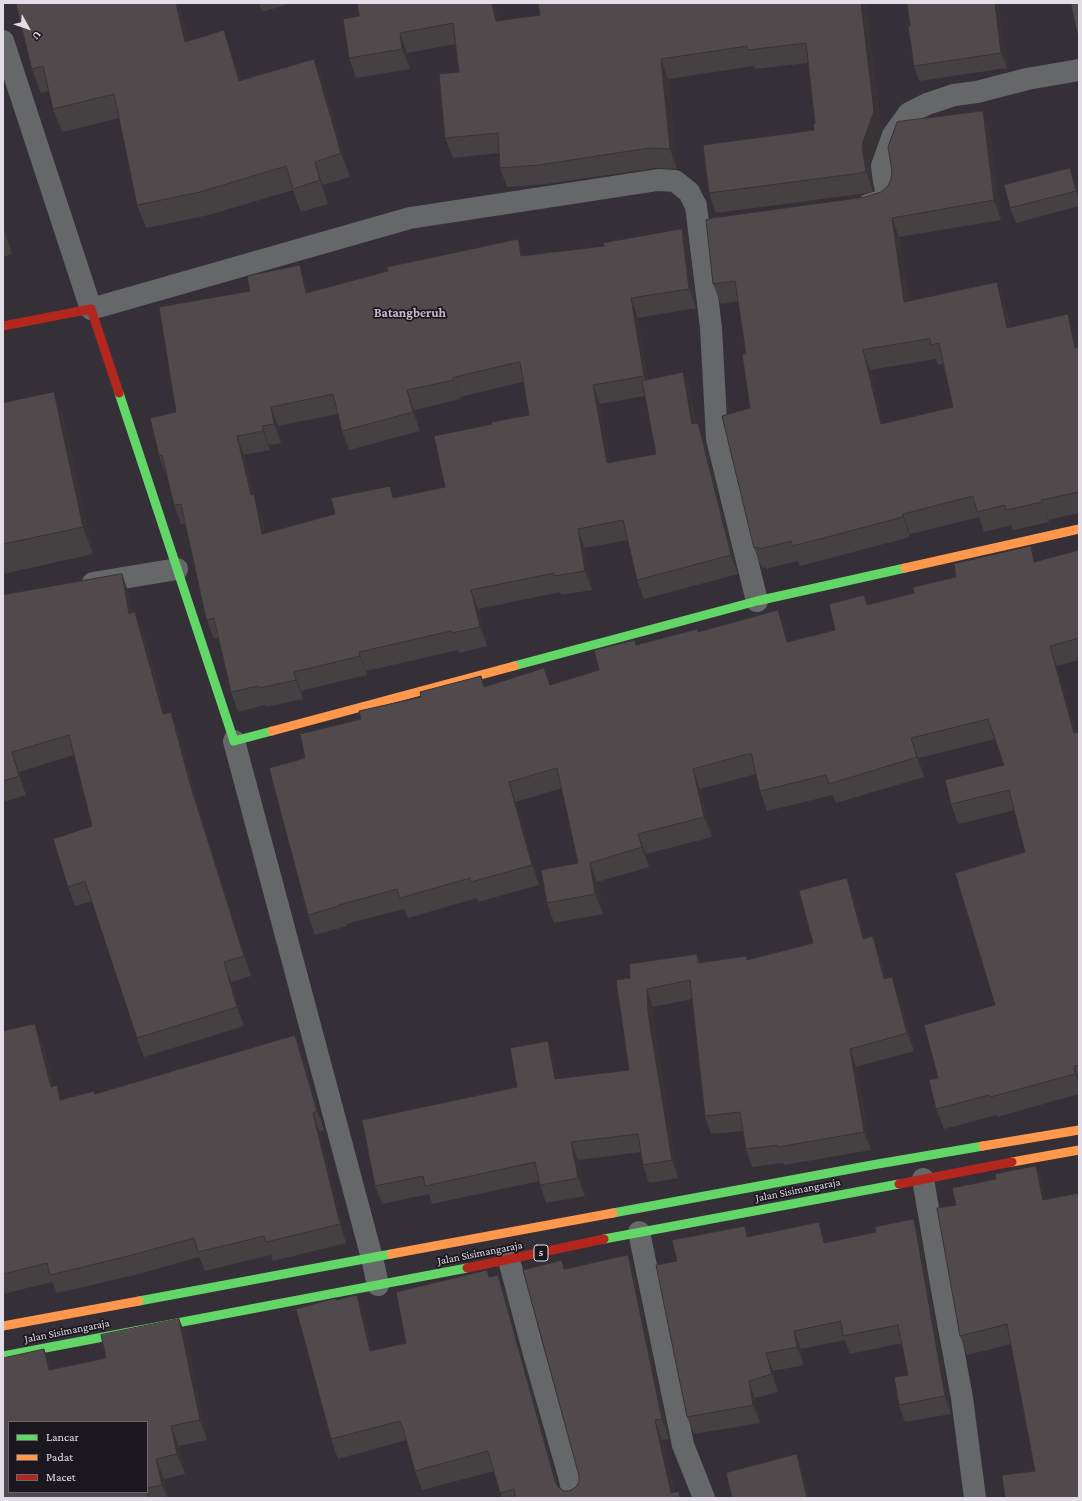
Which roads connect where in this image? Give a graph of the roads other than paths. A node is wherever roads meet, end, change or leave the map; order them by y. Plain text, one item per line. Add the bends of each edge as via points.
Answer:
1 (3, 41) edge
2 (1079, 70) edge
3 (847, 208) edge
4 (92, 309) junction
5 (3, 326) edge
6 (1079, 529) edge
7 (176, 569) junction
8 (72, 586) edge
9 (757, 600) junction
10 (234, 741) junction
11 (1079, 1130) edge
12 (1079, 1150) edge
13 (923, 1179) junction
14 (639, 1232) junction
15 (372, 1258) junction
16 (509, 1260) junction
17 (378, 1285) junction
18 (3, 1326) edge
19 (3, 1356) edge
20 (574, 1498) edge
21 (704, 1498) edge
22 (975, 1498) edge

1 - 4 street
2 - 3 street via 954,96 927,104 909,113 893,135 882,166 888,194 884,200 871,205
4 - 5 main road
4 - 7 main road
4 - 9 street via 410,218 658,180 675,181 688,192 707,227 717,439
6 - 9 main road
7 - 8 street
7 - 10 main road
9 - 10 main road
10 - 15 street
11 - 15 main road, Jalan Sisimangaraja via 872,1164
12 - 13 main road, Jalan Sisimangaraja / 5
13 - 14 main road, Jalan Sisimangaraja / 5
13 - 22 street via 962,1398
14 - 16 main road, Jalan Sisimangaraja / 5
14 - 21 street via 682,1445
15 - 17 street
15 - 18 main road, Jalan Sisimangaraja
16 - 17 main road, Jalan Sisimangaraja / 5
16 - 20 street
17 - 19 main road, Jalan Sisimangaraja / 5

